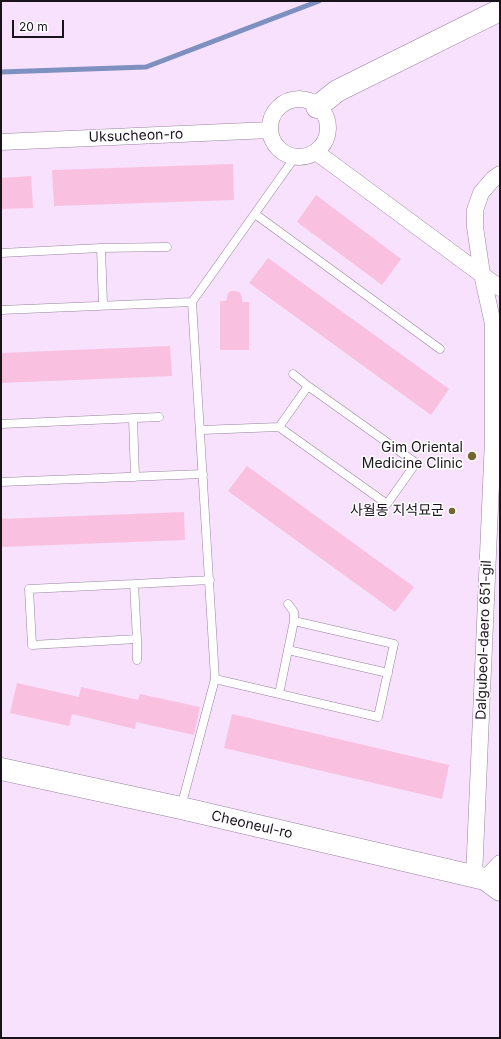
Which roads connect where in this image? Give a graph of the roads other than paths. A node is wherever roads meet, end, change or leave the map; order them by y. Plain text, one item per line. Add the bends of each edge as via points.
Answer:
1 (500, 10) edge
2 (317, 107) junction
3 (270, 130) junction
4 (1, 142) edge
5 (316, 152) junction
6 (296, 157) junction
7 (500, 174) edge
8 (255, 214) junction
9 (167, 247) dead end
10 (101, 248) junction
11 (1, 253) edge
12 (482, 274) junction
13 (500, 288) edge
14 (192, 302) junction
15 (103, 305) junction
16 (1, 310) edge
17 (440, 349) dead end
18 (293, 374) dead end
19 (308, 386) junction
20 (159, 417) dead end
21 (133, 418) junction
22 (1, 424) edge
23 (279, 427) junction
24 (201, 430) junction
25 (203, 474) junction
26 (135, 477) junction
27 (1, 482) edge
28 (210, 580) junction
29 (134, 584) junction
30 (288, 604) dead end
31 (294, 621) junction
32 (137, 639) junction
33 (288, 650) junction
34 (137, 660) dead end
35 (388, 673) junction
36 (215, 680) junction
37 (279, 694) junction
38 (1, 769) edge
39 (181, 808) junction
40 (500, 863) edge
41 (486, 882) edge

1 - 2 street via 337,91
2 - 3 street via 303,100 293,100 284,104 272,117
2 - 5 street via 328,126 323,145
3 - 4 street, Uksucheon-ro
3 - 6 street via 275,144 281,151
5 - 6 street
5 - 12 street
6 - 8 lane
7 - 12 street, Dalgubeol-daero 651-gil via 481,193 475,210
8 - 14 lane
8 - 17 lane
9 - 10 lane
10 - 11 lane
10 - 15 lane
12 - 13 street
12 - 41 street, Dalgubeol-daero 651-gil via 493,324
14 - 15 lane
14 - 24 lane
15 - 16 lane
18 - 19 lane
19 - 23 lane
19 - 23 lane via 416,463 387,504
20 - 21 lane
21 - 22 lane
21 - 26 lane
23 - 24 lane
24 - 25 lane
25 - 26 lane
25 - 28 lane
26 - 27 lane
28 - 29 lane
28 - 36 lane
29 - 32 lane
29 - 32 lane via 29,590 32,645
30 - 31 lane via 294,612
31 - 33 lane
31 - 35 lane via 394,644
32 - 34 lane
33 - 35 lane
33 - 37 lane
35 - 37 lane via 378,717
36 - 37 lane
36 - 39 lane
38 - 39 street, Cheoneul-ro
39 - 41 street, Cheoneul-ro
40 - 41 street

